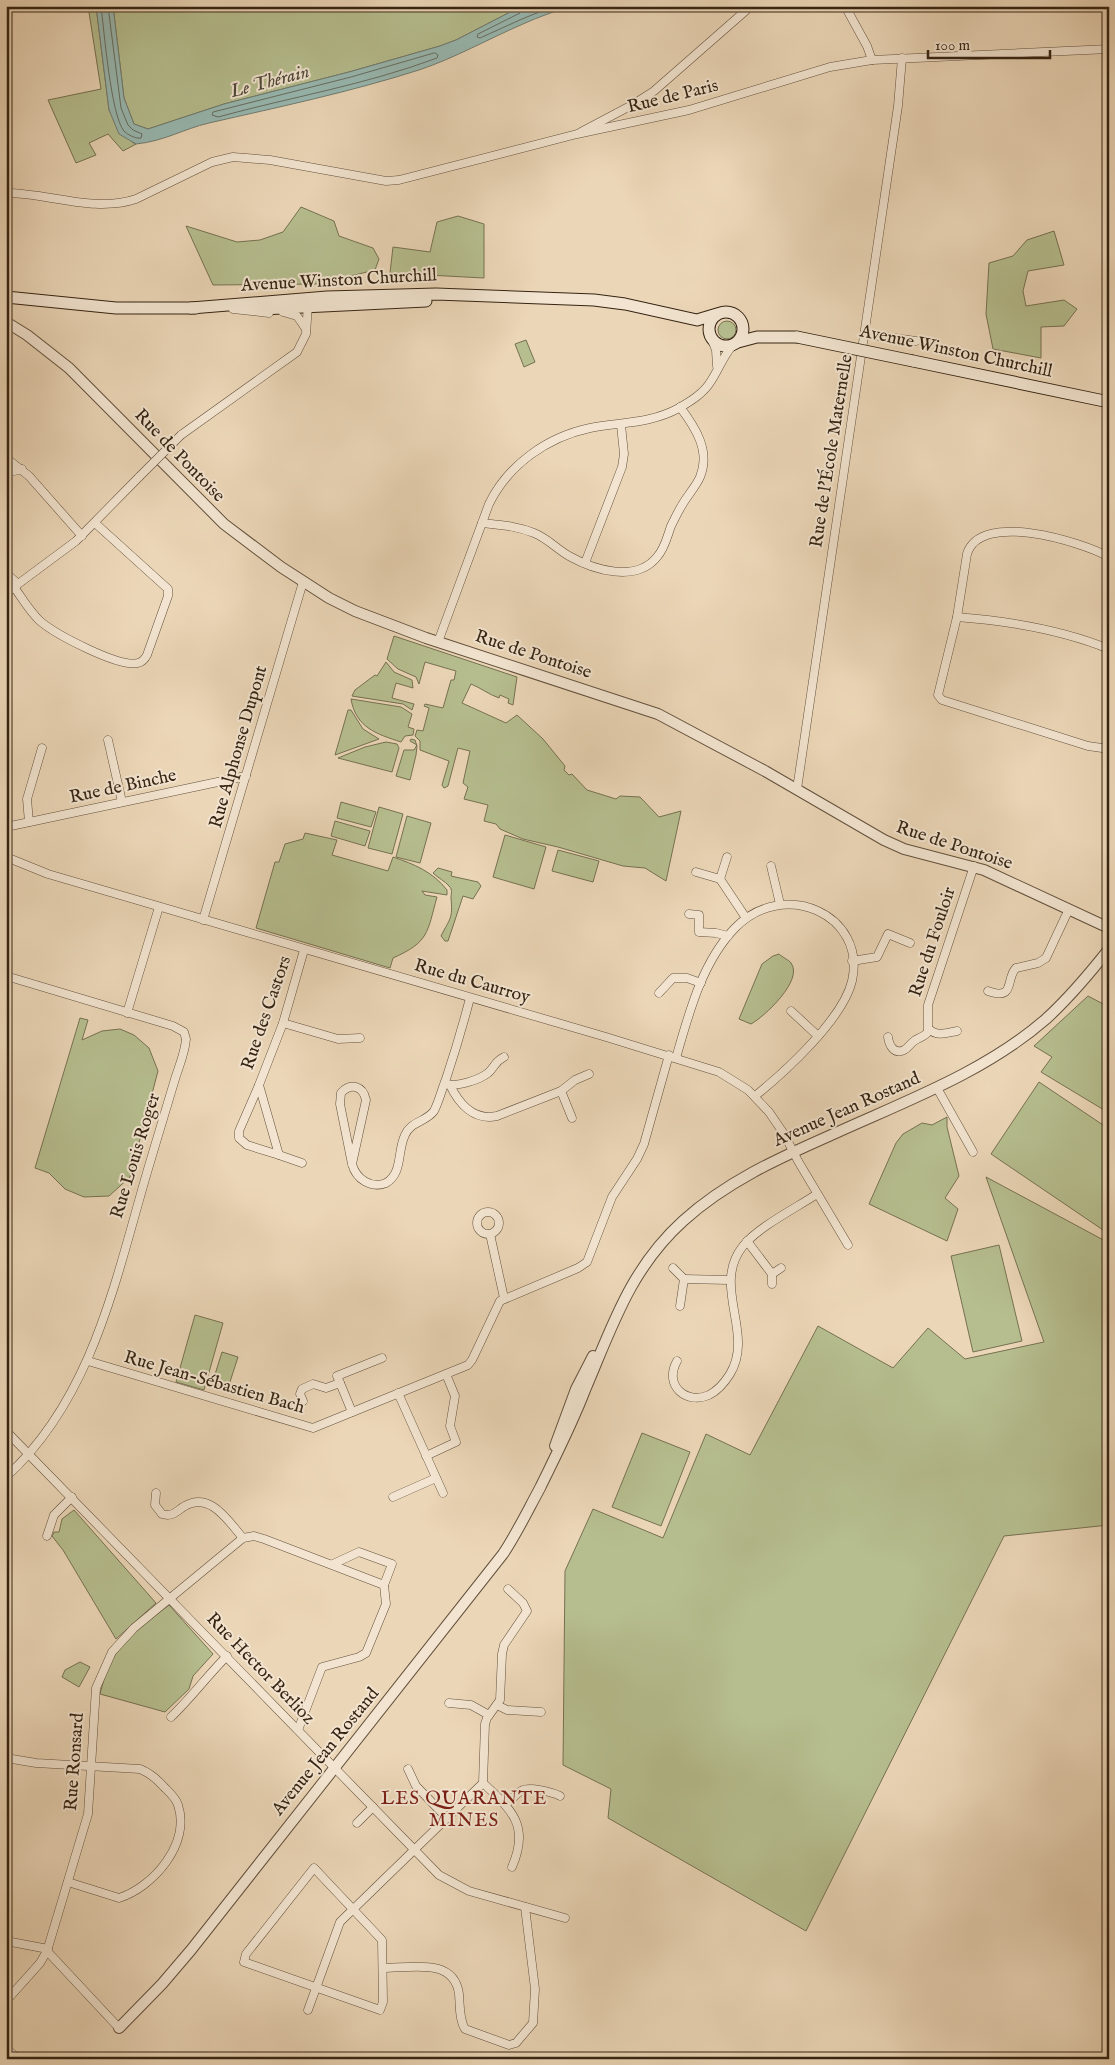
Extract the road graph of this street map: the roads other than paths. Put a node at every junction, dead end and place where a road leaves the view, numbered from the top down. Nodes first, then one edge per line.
1 (751, 6) edge
2 (845, 6) edge
3 (1109, 49) edge
4 (902, 58) junction
5 (872, 60) junction
6 (577, 134) junction
7 (6, 193) edge
8 (6, 297) edge
9 (308, 303) junction
10 (190, 308) junction
11 (233, 310) junction
12 (661, 313) junction
13 (717, 314) junction
14 (6, 322) edge
15 (742, 324) junction
16 (306, 330) junction
17 (865, 334) junction
18 (711, 337) junction
19 (797, 337) junction
20 (916, 341) dead end
21 (735, 344) junction
22 (716, 371) junction
23 (1109, 402) edge
24 (680, 408) junction
25 (621, 424) junction
26 (6, 458) edge
27 (22, 469) junction
28 (6, 473) edge
29 (95, 523) junction
30 (482, 523) junction
31 (82, 536) junction
32 (1109, 556) edge
33 (585, 563) junction
34 (6, 573) edge
35 (303, 582) junction
36 (16, 585) junction
37 (6, 593) edge
38 (958, 617) junction
39 (438, 642) junction
40 (1109, 649) edge
41 (108, 740) dead end
42 (42, 748) dead end
43 (1109, 749) edge
44 (246, 776) junction
45 (797, 789) junction
46 (122, 802) junction
47 (28, 822) junction
48 (6, 827) edge
49 (6, 857) edge
50 (727, 857) dead end
51 (771, 866) dead end
52 (974, 866) junction
53 (696, 872) dead end
54 (720, 879) junction
55 (780, 904) junction
56 (159, 907) junction
57 (1069, 909) junction
58 (689, 914) dead end
59 (746, 918) junction
60 (203, 920) junction
61 (1109, 928) edge
62 (728, 936) junction
63 (910, 943) dead end
64 (1109, 949) edge
65 (304, 950) junction
66 (852, 961) junction
67 (6, 976) edge
68 (701, 983) junction
69 (988, 991) dead end
70 (659, 992) dead end
71 (470, 998) junction
72 (791, 1011) dead end
73 (127, 1013) junction
74 (283, 1023) junction
75 (929, 1029) junction
76 (957, 1031) dead end
77 (818, 1036) junction
78 (888, 1037) dead end
79 (360, 1038) dead end
80 (504, 1056) dead end
81 (673, 1057) junction
82 (588, 1074) dead end
83 (447, 1084) junction
84 (259, 1085) junction
85 (937, 1088) junction
86 (561, 1091) junction
87 (755, 1096) junction
88 (572, 1118) dead end
89 (793, 1152) junction
90 (973, 1152) dead end
91 (279, 1155) junction
92 (302, 1163) dead end
93 (352, 1164) junction
94 (817, 1194) junction
95 (490, 1234) dead end
96 (747, 1241) junction
97 (848, 1245) dead end
98 (673, 1268) dead end
99 (781, 1268) dead end
100 (772, 1274) junction
101 (684, 1279) junction
102 (729, 1280) junction
103 (772, 1284) dead end
104 (504, 1298) junction
105 (680, 1306) dead end
106 (382, 1358) dead end
107 (88, 1361) junction
108 (677, 1361) dead end
109 (446, 1374) junction
110 (340, 1382) junction
111 (398, 1393) junction
112 (303, 1401) dead end
113 (352, 1412) junction
114 (6, 1431) edge
115 (29, 1453) junction
116 (426, 1456) junction
117 (6, 1477) edge
118 (436, 1478) junction
119 (156, 1493) dead end
120 (443, 1493) dead end
121 (72, 1497) junction
122 (393, 1497) dead end
123 (47, 1536) dead end
124 (243, 1538) junction
125 (333, 1564) junction
126 (384, 1585) junction
127 (508, 1589) dead end
128 (170, 1598) junction
129 (227, 1656) junction
130 (449, 1703) dead end
131 (498, 1705) junction
132 (541, 1712) dead end
133 (489, 1715) junction
134 (171, 1717) dead end
135 (298, 1730) junction
136 (6, 1758) edge
137 (90, 1766) junction
138 (334, 1768) junction
139 (408, 1769) dead end
140 (483, 1783) junction
141 (560, 1796) dead end
142 (506, 1804) junction
143 (373, 1807) junction
144 (447, 1818) junction
145 (357, 1823) dead end
146 (415, 1850) junction
147 (512, 1867) dead end
148 (68, 1882) junction
149 (524, 1907) junction
150 (353, 1910) junction
151 (565, 1918) dead end
152 (6, 1941) edge
153 (47, 1950) junction
154 (384, 1968) junction
155 (316, 1988) junction
156 (6, 2001) edge
157 (308, 2010) dead end
158 (119, 2028) joint
159 (6, 2048) edge
160 (18, 2059) edge

1 - 6 street
2 - 5 street
3 - 4 street, Rue de Paris
4 - 5 street, Rue de Paris
4 - 17 street, Rue de l'École Maternelle
5 - 6 street, Rue de Paris
6 - 7 street, Rue de Paris
8 - 10 main road, Avenue Winston Churchill
9 - 10 main road, Avenue Winston Churchill
9 - 11 main road, Avenue Winston Churchill
9 - 12 main road, Avenue Winston Churchill
9 - 16 street
10 - 11 main road, Avenue Winston Churchill
11 - 16 street
12 - 13 main road, Avenue Winston Churchill
12 - 18 main road, Avenue Winston Churchill
13 - 15 main road
13 - 18 main road
14 - 35 street, Rue de Pontoise
15 - 19 main road, Avenue Winston Churchill
15 - 21 main road
16 - 29 street, bridge
17 - 20 street
17 - 45 street, Rue de l'École Maternelle
18 - 21 main road
18 - 22 street
19 - 21 main road, Avenue Winston Churchill
19 - 23 main road, Avenue Winston Churchill, bridge
21 - 22 street
22 - 24 street
24 - 25 street
24 - 33 street
25 - 30 street
25 - 33 street
26 - 27 street
27 - 28 street
27 - 31 street
29 - 31 street
29 - 36 street
30 - 33 street
30 - 39 street
31 - 36 street
32 - 38 street
34 - 36 street
35 - 39 street, Rue de Pontoise
35 - 44 street, Rue Alphonse Dupont
36 - 37 street
38 - 40 street
38 - 43 street
39 - 45 street, Rue de Pontoise
41 - 46 street
42 - 47 street
44 - 46 street, Rue de Binche
44 - 60 street, Rue Alphonse Dupont
45 - 52 street, Rue de Pontoise
46 - 47 street, Rue de Binche
47 - 48 street, Rue de Binche
49 - 56 street, Rue du Caurroy
50 - 54 street
51 - 55 street
52 - 57 street, Rue de Pontoise
52 - 75 street, Rue du Fouloir
53 - 54 street
54 - 59 street
55 - 59 street
55 - 66 street
56 - 60 street, Rue du Caurroy
56 - 73 street
57 - 61 street, Rue de Pontoise
57 - 69 street
58 - 62 street
59 - 62 street
60 - 65 street, Rue du Caurroy
62 - 68 street
63 - 66 street
64 - 85 street, Avenue Jean Rostand
65 - 71 street, Rue du Caurroy
65 - 74 street, Rue des Castors
66 - 77 street
67 - 73 street, Rue Louis Roger
68 - 70 street
68 - 81 street
71 - 81 street, Rue du Caurroy
71 - 83 street
72 - 77 street
73 - 107 street, Rue Louis Roger
74 - 79 street
74 - 84 street, Rue des Castors
75 - 76 street
75 - 78 street
77 - 87 street
80 - 83 street
81 - 87 street, Rue du Caurroy
81 - 104 street
82 - 86 street
83 - 86 street
83 - 93 street
84 - 91 street, Rue des Castors
84 - 91 street, Rue des Castors
85 - 89 street, Avenue Jean Rostand
85 - 90 street
86 - 88 street
87 - 89 street, Rue du Caurroy
89 - 94 street, Rue du Caurroy
89 - 138 street, Avenue Jean Rostand
91 - 92 street, Rue des Castors
93 - 93 street
94 - 96 street
94 - 97 street, Rue du Caurroy
95 - 104 street
96 - 100 street
96 - 102 street
98 - 101 street
99 - 100 street
100 - 103 street
101 - 102 street
101 - 105 street
102 - 108 street
104 - 109 street, Rue Jean-Sébastien Bach
106 - 110 street
107 - 113 street, Rue Jean-Sébastien Bach
107 - 115 street, Rue Louis Roger
109 - 111 street, Rue Jean-Sébastien Bach
109 - 116 street
110 - 112 street
110 - 113 street
111 - 113 street, Rue Jean-Sébastien Bach
111 - 116 street
114 - 115 street, Rue Hector Berlioz
115 - 117 street, Rue Louis Roger
115 - 121 street, Rue Hector Berlioz
116 - 118 street
118 - 120 street
118 - 122 street
119 - 124 street
121 - 123 street
121 - 128 street, Rue Hector Berlioz
124 - 125 street
124 - 128 street, Rue Ronsard
125 - 126 street
125 - 126 street
126 - 135 street
127 - 131 street
128 - 129 street, Rue Hector Berlioz
128 - 137 street, Rue Ronsard
129 - 134 street
129 - 135 street, Rue Hector Berlioz
130 - 133 street
131 - 132 street
131 - 133 street
133 - 140 street
135 - 138 street, Rue Hector Berlioz
136 - 137 street
137 - 148 street, Rue Ronsard
137 - 148 street
138 - 143 street, Rue Hector Berlioz
138 - 158 street, Avenue Jean Rostand
139 - 144 street
140 - 142 street
140 - 144 street
141 - 142 street
142 - 147 street
143 - 145 street
143 - 146 street, Rue Hector Berlioz
144 - 146 street
146 - 149 street, Rue Hector Berlioz
146 - 150 street
148 - 153 street, Rue Ronsard
149 - 151 street, Rue Hector Berlioz
149 - 154 street
150 - 154 street
150 - 155 street
150 - 155 street
152 - 153 street
153 - 156 street, Rue Ronsard
153 - 158 street
154 - 155 street
155 - 157 street
159 - 160 street

